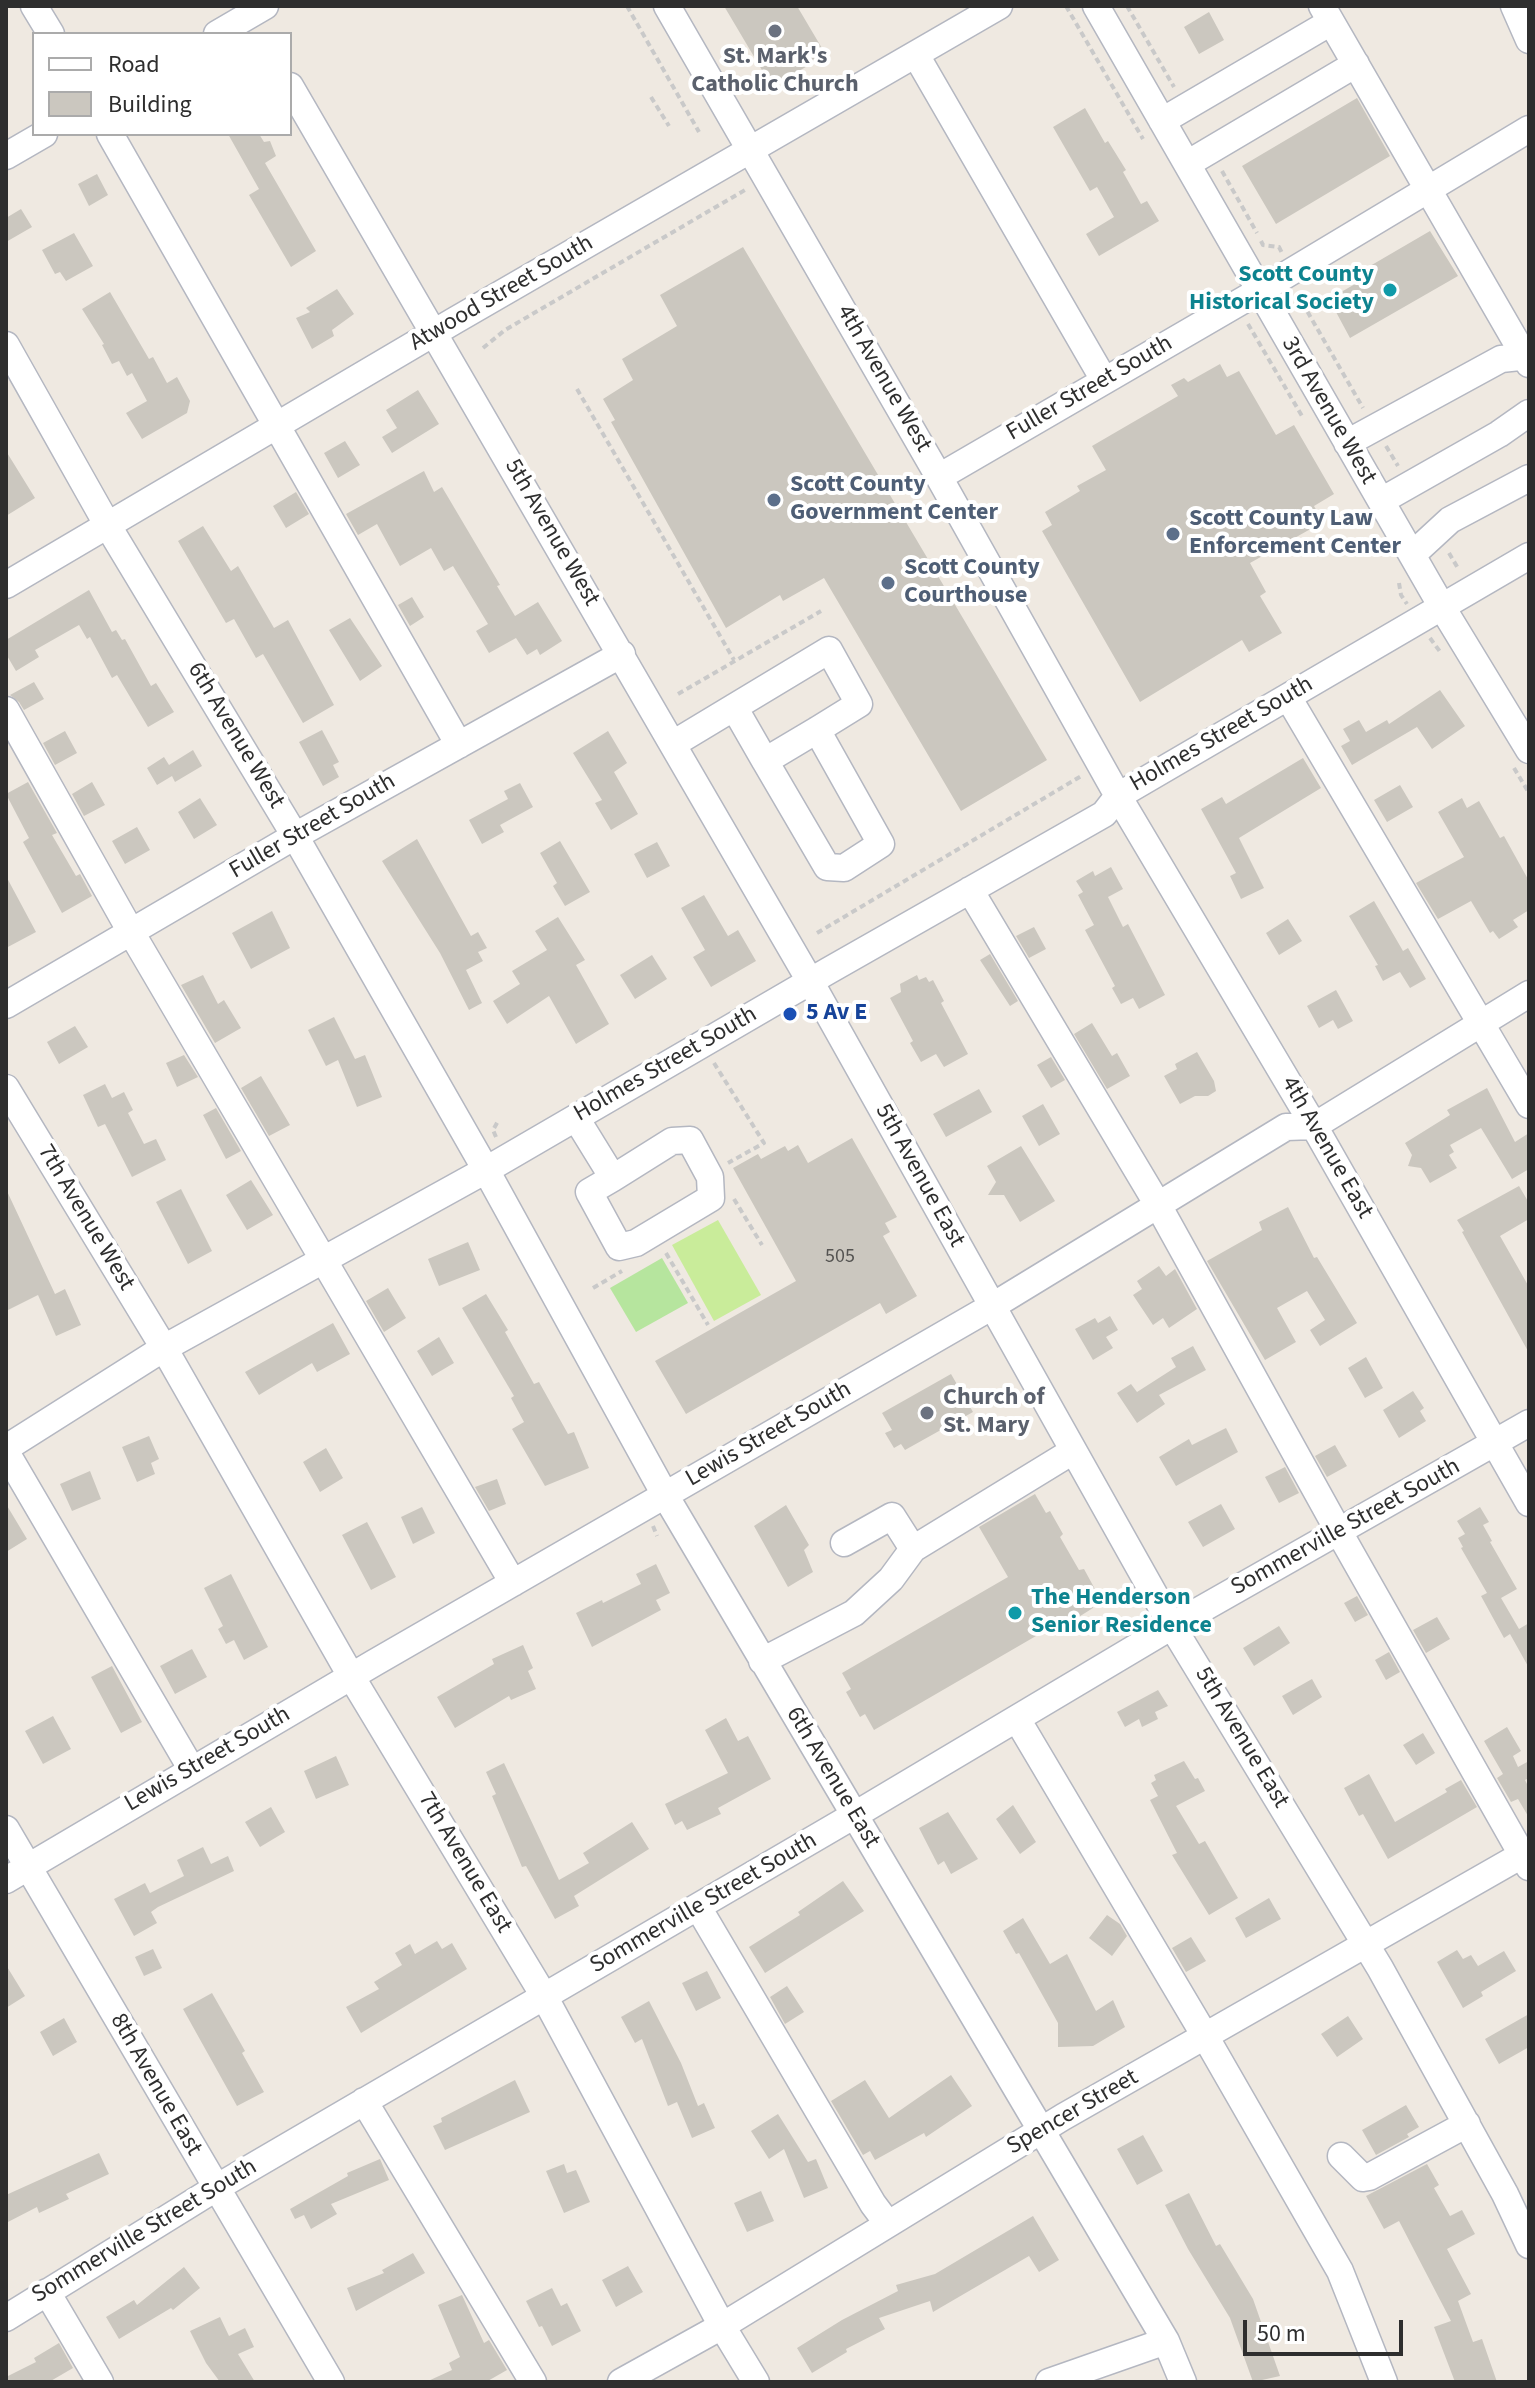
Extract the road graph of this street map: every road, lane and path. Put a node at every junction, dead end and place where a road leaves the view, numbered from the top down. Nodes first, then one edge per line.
1 (34, 6) edge
2 (627, 6) edge
3 (667, 6) edge
4 (999, 6) edge
5 (1096, 6) edge
6 (1127, 6) edge
7 (1514, 6) edge
8 (1326, 14) edge
9 (254, 15) edge
10 (50, 32) edge
11 (221, 32) edge
12 (1529, 40) edge
13 (916, 55) junction
14 (1356, 64) junction
15 (292, 89) edge
16 (651, 97) dead end
17 (1185, 107) junction
18 (1162, 121) junction
19 (669, 126) dead end
20 (1529, 129) edge
21 (699, 132) dead end
22 (41, 136) edge
23 (111, 136) edge
24 (751, 150) junction
25 (1210, 150) junction
26 (6, 156) edge
27 (1187, 164) junction
28 (1428, 189) junction
29 (745, 190) dead end
30 (1291, 270) junction
31 (1259, 291) junction
32 (435, 333) junction
33 (6, 345) edge
34 (483, 348) dead end
35 (1528, 359) edge
36 (1104, 380) junction
37 (577, 389) dead end
38 (1529, 413) edge
39 (275, 427) junction
40 (1375, 428) junction
41 (1347, 443) junction
42 (939, 477) junction
43 (1529, 478) edge
44 (1409, 485) junction
45 (1381, 501) junction
46 (108, 526) junction
47 (1437, 532) junction
48 (1412, 555) junction
49 (1529, 556) edge
50 (6, 585) edge
51 (1471, 590) junction
52 (1442, 607) junction
53 (821, 611) dead end
54 (1433, 643) dead end
55 (1437, 648) dead end
56 (622, 654) junction
57 (734, 660) junction
58 (678, 694) dead end
59 (1288, 697) junction
60 (734, 707) junction
61 (6, 710) edge
62 (817, 730) junction
63 (673, 744) junction
64 (459, 745) junction
65 (1529, 750) edge
66 (765, 761) junction
67 (1085, 774) dead end
68 (1118, 796) junction
69 (295, 836) junction
70 (970, 890) junction
71 (131, 932) junction
72 (817, 933) dead end
73 (810, 981) junction
74 (1529, 994) edge
75 (6, 1005) edge
76 (1482, 1023) junction
77 (704, 1043) junction
78 (6, 1088) edge
79 (1529, 1105) edge
80 (576, 1118) junction
81 (1314, 1126) junction
82 (764, 1143) dead end
83 (486, 1170) junction
84 (613, 1178) junction
85 (728, 1189) dead end
86 (1158, 1205) junction
87 (762, 1245) dead end
88 (663, 1247) dead end
89 (323, 1260) junction
90 (991, 1307) junction
91 (708, 1325) dead end
92 (164, 1348) junction
93 (1529, 1423) edge
94 (1495, 1444) junction
95 (6, 1450) edge
96 (1073, 1451) junction
97 (665, 1495) junction
98 (1529, 1503) edge
99 (1339, 1532) junction
100 (844, 1543) dead end
101 (913, 1549) junction
102 (513, 1583) junction
103 (1172, 1626) junction
104 (762, 1661) junction
105 (351, 1676) junction
106 (1017, 1719) junction
107 (192, 1770) junction
108 (853, 1816) junction
109 (6, 1829) edge
110 (1527, 1858) edge
111 (17, 1873) edge
112 (698, 1907) junction
113 (1366, 1943) junction
114 (544, 1996) junction
115 (1205, 2036) junction
116 (364, 2101) junction
117 (1467, 2124) junction
118 (1040, 2131) junction
119 (1341, 2156) dead end
120 (216, 2188) junction
121 (888, 2224) junction
122 (1529, 2245) edge
123 (47, 2292) junction
124 (6, 2318) edge
125 (722, 2326) junction
126 (1166, 2341) junction
127 (100, 2382) edge
128 (331, 2382) edge
129 (533, 2382) edge
130 (621, 2382) edge
131 (756, 2382) edge
132 (1049, 2382) edge
133 (1183, 2382) edge
134 (1384, 2382) edge

1 - 10 street
2 - 21 path
3 - 24 street, 4th Avenue West
4 - 13 street, Atwood Street South
5 - 18 street, 3rd Avenue West
6 - 17 path
7 - 12 street
8 - 14 street
8 - 17 street
9 - 11 street
13 - 24 street, Atwood Street South
13 - 36 street
14 - 25 street
14 - 28 street
15 - 32 street, 5th Avenue West
16 - 19 path
17 - 18 street
18 - 27 street, 3rd Avenue West
20 - 28 street, Fuller Street South
22 - 26 street
23 - 39 street
24 - 32 street, Atwood Street South
24 - 42 street, 4th Avenue West
25 - 27 street
25 - 30 path
27 - 31 street, 3rd Avenue West
28 - 30 street, Fuller Street South
28 - 35 street
29 - 34 path
30 - 31 street, Fuller Street South
30 - 40 path
31 - 36 street, Fuller Street South
31 - 41 street, 3rd Avenue West
32 - 39 street, Atwood Street South
32 - 56 street, 5th Avenue West
33 - 46 street, 6th Avenue West
35 - 40 street
36 - 42 street, Fuller Street South
37 - 57 path
38 - 44 street
39 - 46 street, Atwood Street South
39 - 64 street
40 - 41 street
40 - 44 path
41 - 45 street, 3rd Avenue West
42 - 68 street, 4th Avenue West
43 - 47 street
44 - 45 street
45 - 48 street, 3rd Avenue West
46 - 50 street, Atwood Street South
46 - 69 street, 6th Avenue West
47 - 48 street
47 - 51 path
48 - 52 street, 3rd Avenue West
49 - 51 street, Holmes Street South
51 - 52 street, Holmes Street South
52 - 59 street, Holmes Street South
52 - 65 street, 3rd Avenue West
53 - 57 path
54 - 55 path
56 - 63 street, 5th Avenue West
56 - 64 street, Fuller Street South
57 - 58 path
59 - 68 street, Holmes Street South
59 - 76 street
60 - 62 street
60 - 63 street
60 - 66 street
61 - 71 street
62 - 66 street
62 - 66 street
63 - 73 street, 5th Avenue West
64 - 69 street, Fuller Street South
67 - 72 path
68 - 70 street, Holmes Street South
68 - 81 street, 4th Avenue East
69 - 71 street, Fuller Street South
69 - 83 street, 6th Avenue West
70 - 73 street, Holmes Street South
70 - 86 street
71 - 75 street, Fuller Street South
71 - 89 street
73 - 77 street, Holmes Street South
73 - 90 street, 5th Avenue East
74 - 76 street, Lewis Street South
76 - 79 street
76 - 81 street, Lewis Street South
77 - 80 street, Holmes Street South
77 - 82 path
78 - 92 street, 7th Avenue West
80 - 83 street, Holmes Street South
80 - 84 street
81 - 86 street, Lewis Street South
81 - 94 street, 4th Avenue East
83 - 89 street, Holmes Street South
83 - 97 street, 6th Avenue East
84 - 84 street
85 - 87 path
86 - 90 street, Lewis Street South
86 - 99 street
88 - 91 path
89 - 92 street, Holmes Street South
89 - 102 street
90 - 96 street, 5th Avenue East
90 - 97 street, Lewis Street South
92 - 95 street, Holmes Street South
92 - 105 street, 7th Avenue East
93 - 94 street, Sommerville Street South
94 - 98 street, 4th Avenue East
94 - 99 street, Sommerville Street South
95 - 107 street
96 - 101 street
96 - 103 street, 5th Avenue East
97 - 102 street, Lewis Street South
97 - 104 street, 6th Avenue East
99 - 103 street, Sommerville Street South
99 - 110 street
100 - 101 street
101 - 104 street
102 - 105 street, Lewis Street South
103 - 106 street, Sommerville Street South
103 - 113 street, 5th Avenue East
104 - 108 street, 6th Avenue East
105 - 107 street, Lewis Street South
105 - 114 street, 7th Avenue East
106 - 108 street, Sommerville Street South
106 - 115 street
107 - 111 street, Lewis Street South
108 - 112 street, Sommerville Street South
108 - 118 street, 6th Avenue East
109 - 111 street, 8th Avenue East
110 - 113 street, Spencer Street
111 - 120 street, 8th Avenue East
112 - 114 street, Sommerville Street South
112 - 121 street
113 - 115 street, Spencer Street
113 - 117 street, 5th Avenue East
114 - 116 street, Sommerville Street South
114 - 125 street, 7th Avenue East
115 - 118 street, Spencer Street
115 - 134 street
116 - 120 street, Sommerville Street South
116 - 129 street
117 - 119 street
117 - 122 street, 5th Avenue East
118 - 121 street, Spencer Street
118 - 126 street, 6th Avenue East
120 - 123 street, Sommerville Street South
120 - 128 street, 8th Avenue East
121 - 125 street, Spencer Street
123 - 124 street, Sommerville Street South
123 - 127 street
125 - 130 street, Spencer Street
125 - 131 street, 7th Avenue East
126 - 132 street
126 - 133 street, 6th Avenue East

